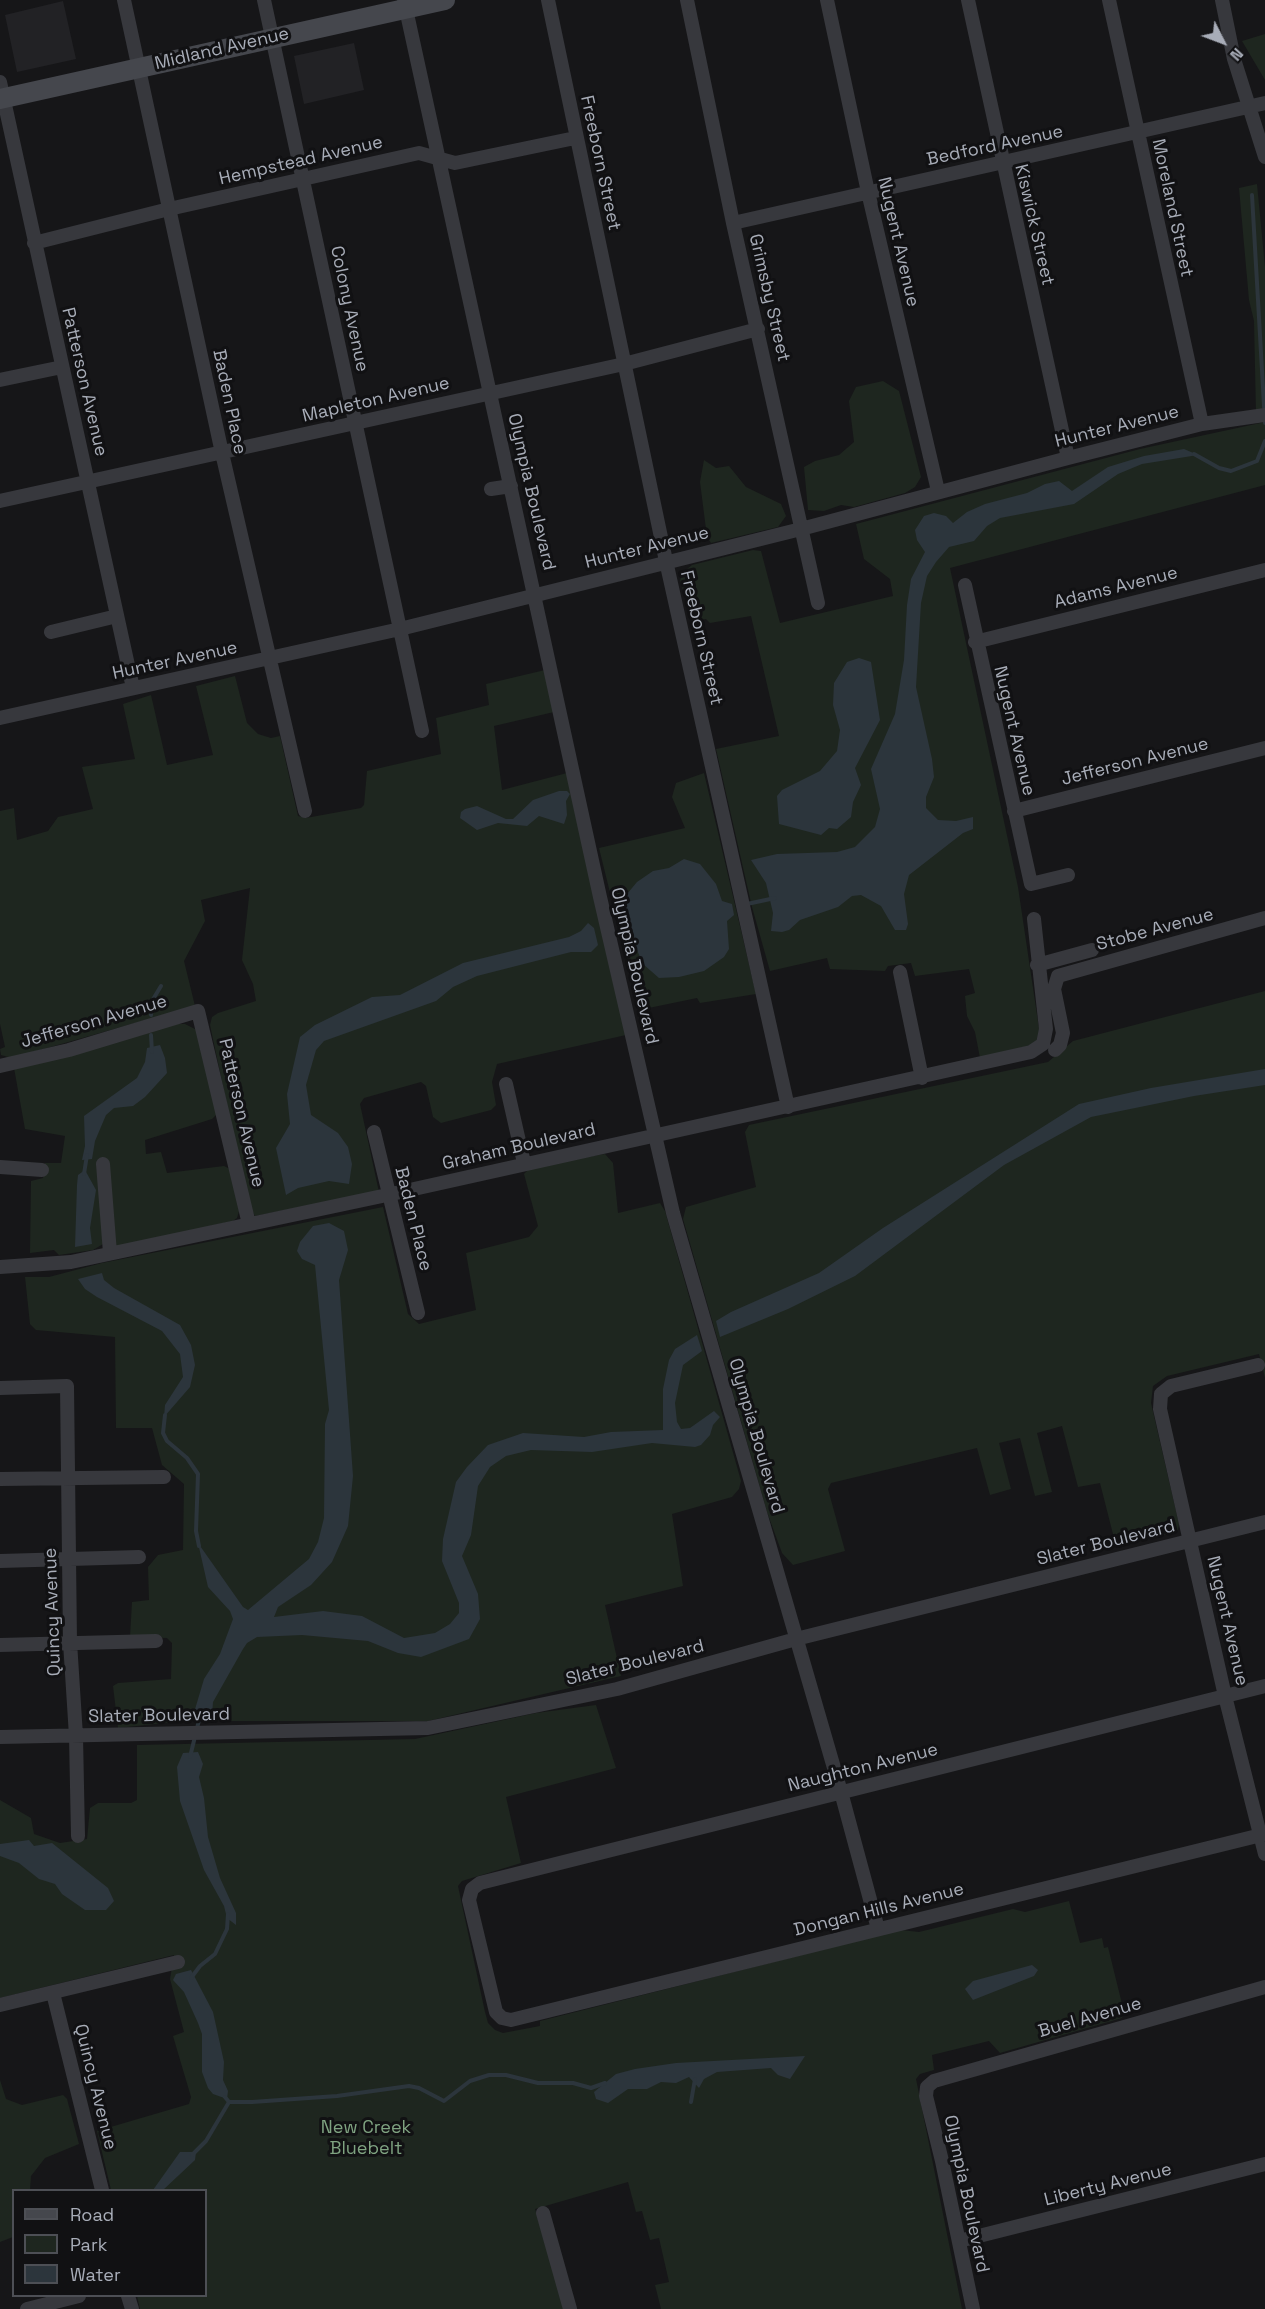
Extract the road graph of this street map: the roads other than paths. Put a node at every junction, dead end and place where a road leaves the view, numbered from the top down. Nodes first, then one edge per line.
1 (124, 0) edge
2 (264, 0) edge
3 (445, 0) edge
4 (548, 0) edge
5 (687, 0) edge
6 (827, 0) edge
7 (968, 0) edge
8 (1109, 0) edge
9 (1222, 0) edge
10 (405, 4) edge
11 (272, 38) junction
12 (139, 68) junction
13 (1, 94) edge
14 (1258, 105) edge
15 (1137, 134) junction
16 (575, 138) junction
17 (1265, 157) edge
18 (438, 158) junction
19 (1002, 163) junction
20 (303, 181) junction
21 (868, 192) junction
22 (169, 209) junction
23 (733, 223) junction
24 (34, 243) junction
25 (758, 329) junction
26 (624, 364) junction
27 (62, 368) junction
28 (0, 381) edge
29 (491, 393) junction
30 (1261, 416) edge
31 (354, 422) junction
32 (1202, 424) junction
33 (222, 453) junction
34 (1068, 458) junction
35 (88, 481) junction
36 (511, 486) junction
37 (491, 489) dead end
38 (938, 491) junction
39 (0, 501) edge
40 (801, 530) junction
41 (666, 561) junction
42 (1265, 570) edge
43 (965, 585) dead end
44 (535, 594) junction
45 (818, 603) dead end
46 (117, 616) junction
47 (400, 629) junction
48 (51, 632) dead end
49 (975, 642) junction
50 (268, 660) junction
51 (133, 688) junction
52 (0, 718) edge
53 (422, 731) dead end
54 (1265, 748) edge
55 (304, 811) dead end
56 (1014, 811) junction
57 (1068, 874) dead end
58 (1265, 918) edge
59 (1034, 919) dead end
60 (1092, 950) dead end
61 (1037, 965) junction
62 (900, 972) dead end
63 (198, 1011) joint
64 (1049, 1047) junction
65 (0, 1066) edge
66 (922, 1078) junction
67 (506, 1084) dead end
68 (788, 1107) junction
69 (374, 1132) dead end
70 (654, 1135) junction
71 (524, 1163) junction
72 (103, 1164) dead end
73 (0, 1167) edge
74 (42, 1170) dead end
75 (387, 1195) junction
76 (249, 1224) junction
77 (110, 1253) junction
78 (0, 1267) edge
79 (418, 1313) dead end
80 (1258, 1365) dead end
81 (0, 1388) edge
82 (67, 1477) junction
83 (164, 1477) dead end
84 (0, 1479) edge
85 (1265, 1522) edge
86 (1190, 1541) junction
87 (139, 1557) dead end
88 (69, 1559) junction
89 (0, 1561) edge
90 (796, 1639) junction
91 (156, 1641) dead end
92 (70, 1642) junction
93 (0, 1645) edge
94 (1265, 1686) edge
95 (1225, 1696) junction
96 (76, 1736) junction
97 (0, 1737) edge
98 (841, 1792) junction
99 (1263, 1834) edge
100 (78, 1836) dead end
101 (1265, 1854) edge
102 (878, 1929) junction
103 (178, 1962) dead end
104 (1265, 1987) edge
105 (53, 1993) junction
106 (0, 2006) edge
107 (502, 2018) joint
108 (927, 2087) joint
109 (1265, 2164) edge
110 (102, 2189) edge
111 (543, 2213) dead end
112 (959, 2241) junction
113 (72, 2297) edge
114 (27, 2309) edge
115 (570, 2309) edge
116 (973, 2309) edge

1 - 12 street, Baden Place
2 - 11 street, Colony Avenue
3 - 10 main road, Midland Avenue
4 - 16 street, Freeborn Street
5 - 23 street, Grimsby Street
6 - 21 street, Nugent Avenue
7 - 19 street, Kiswick Street
8 - 15 street, Moreland Street
9 - 14 street
10 - 11 main road, Midland Avenue
10 - 18 street, Olympia Boulevard
11 - 12 main road, Midland Avenue
11 - 20 street, Colony Avenue
12 - 13 main road, Midland Avenue
12 - 22 street, Baden Place
13 - 24 street, Patterson Avenue
14 - 15 street, Bedford Avenue
14 - 17 street
15 - 19 street, Bedford Avenue
15 - 32 street, Moreland Street
16 - 18 street, Hempstead Avenue
16 - 26 street, Freeborn Street
18 - 20 street, Hempstead Avenue
18 - 29 street, Olympia Boulevard
19 - 21 street, Bedford Avenue
19 - 34 street, Kiswick Street
20 - 22 street, Hempstead Avenue
20 - 31 street, Colony Avenue
21 - 23 street, Bedford Avenue
21 - 38 street, Nugent Avenue
22 - 24 street, Hempstead Avenue
22 - 33 street, Baden Place
23 - 25 street, Grimsby Street
24 - 27 street, Patterson Avenue
25 - 26 street, Mapleton Avenue
25 - 40 street, Grimsby Street
26 - 29 street, Mapleton Avenue
26 - 41 street, Freeborn Street
27 - 28 street
27 - 35 street, Patterson Avenue
29 - 31 street, Mapleton Avenue
29 - 36 street, Olympia Boulevard
30 - 32 street, Hunter Avenue
31 - 33 street, Mapleton Avenue
31 - 47 street, Colony Avenue
32 - 34 street, Hunter Avenue
33 - 35 street, Mapleton Avenue
33 - 50 street, Baden Place
34 - 38 street, Hunter Avenue
35 - 39 street, Mapleton Avenue
35 - 46 street, Patterson Avenue
36 - 37 street
36 - 44 street, Olympia Boulevard
38 - 40 street, Hunter Avenue
40 - 41 street, Hunter Avenue
40 - 45 street, Grimsby Street
41 - 44 street, Hunter Avenue
41 - 68 street, Freeborn Street
42 - 49 street, Adams Avenue
43 - 49 street, Nugent Avenue
44 - 47 street, Hunter Avenue
44 - 70 street, Olympia Boulevard
46 - 48 street
46 - 51 street, Patterson Avenue
47 - 50 street, Hunter Avenue
47 - 53 street, Colony Avenue
49 - 56 street, Nugent Avenue
50 - 51 street, Hunter Avenue
50 - 55 street, Baden Place
51 - 52 street, Hunter Avenue
54 - 56 street, Jefferson Avenue
56 - 57 street, Nugent Avenue
58 - 64 street, Stobe Avenue
59 - 61 street
60 - 61 street, Stobe Avenue
61 - 64 street
62 - 66 street
63 - 65 street, Jefferson Avenue
63 - 76 street, Patterson Avenue
64 - 66 street, Graham Boulevard
66 - 68 street, Graham Boulevard
67 - 71 street
68 - 70 street, Graham Boulevard
69 - 75 street, Baden Place
70 - 71 street, Graham Boulevard
70 - 90 street, Olympia Boulevard
71 - 75 street, Graham Boulevard
72 - 77 street
73 - 74 street
75 - 76 street, Graham Boulevard
75 - 79 street, Baden Place
76 - 77 street, Graham Boulevard
77 - 78 street, Graham Boulevard
80 - 86 street, Nugent Avenue
81 - 82 street, Quincy Avenue
82 - 83 street
82 - 84 street
82 - 88 street, Quincy Avenue
85 - 86 street, Slater Boulevard
86 - 90 street, Slater Boulevard
86 - 95 street, Nugent Avenue
87 - 88 street
88 - 89 street
88 - 92 street, Quincy Avenue
90 - 96 street, Slater Boulevard
90 - 98 street, Olympia Boulevard
91 - 92 street
92 - 93 street
92 - 96 street, Quincy Avenue
94 - 95 street, Naughton Avenue
95 - 98 street, Naughton Avenue
95 - 99 street, Nugent Avenue
96 - 97 street, Slater Boulevard
96 - 100 street, Quincy Avenue
98 - 102 street, Olympia Boulevard
98 - 107 street, Naughton Avenue
99 - 101 street, Nugent Avenue
99 - 102 street, Dongan Hills Avenue
102 - 107 street, Dongan Hills Avenue
103 - 105 street
104 - 108 street, Buel Avenue
105 - 106 street
105 - 110 street, Quincy Avenue
108 - 112 street, Olympia Boulevard
109 - 112 street, Liberty Avenue
111 - 115 street
112 - 116 street, Olympia Boulevard
113 - 114 street

